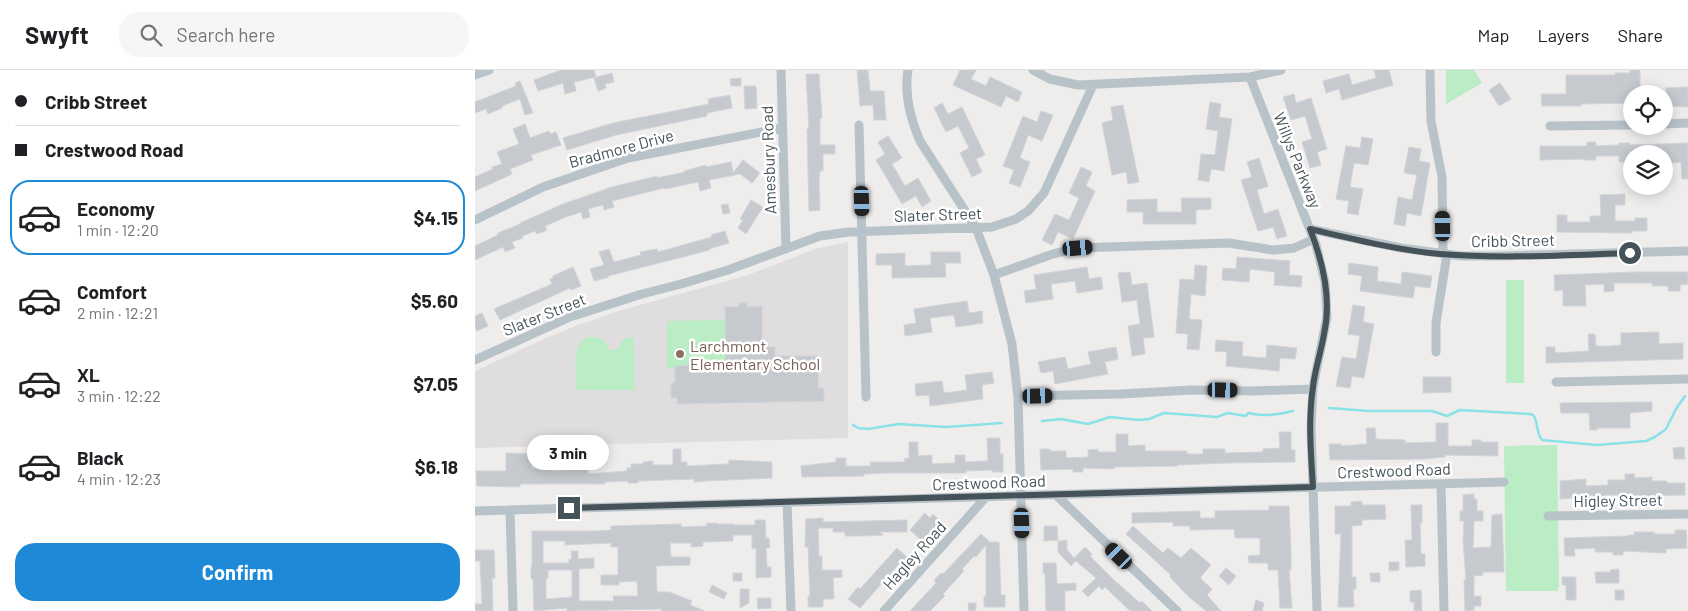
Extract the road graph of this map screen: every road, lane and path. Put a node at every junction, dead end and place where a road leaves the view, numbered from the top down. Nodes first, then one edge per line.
1 (489, 70) edge
2 (781, 70) edge
3 (908, 70) edge
4 (1033, 70) edge
5 (1281, 70) edge
6 (1430, 70) edge
7 (475, 75) edge
8 (1250, 77) junction
9 (1093, 84) junction
10 (1688, 123) edge
11 (1673, 124) edge
12 (859, 125) dead end
13 (1623, 125) edge
14 (1550, 126) dead end
15 (782, 128) junction
16 (475, 220) edge
17 (975, 228) junction
18 (1310, 229) junction
19 (863, 231) junction
20 (1314, 239) junction
21 (786, 248) junction
22 (1688, 252) edge
23 (1445, 254) junction
24 (994, 275) junction
25 (1436, 352) dead end
26 (475, 360) edge
27 (1688, 379) edge
28 (1556, 382) dead end
29 (1313, 389) junction
30 (1018, 396) junction
31 (866, 397) dead end
32 (1504, 482) dead end
33 (1441, 484) junction
34 (1313, 487) junction
35 (1056, 495) junction
36 (1021, 496) junction
37 (986, 497) junction
38 (787, 502) junction
39 (510, 510) junction
40 (475, 511) edge
41 (1688, 514) edge
42 (1548, 516) dead end
43 (513, 611) edge
44 (791, 611) edge
45 (883, 611) edge
46 (1024, 611) edge
47 (1177, 611) edge
48 (1317, 611) edge
49 (1444, 611) edge

1 - 7 street
2 - 15 street, Amesbury Road
3 - 17 street
4 - 9 street
5 - 8 street
6 - 23 street
8 - 9 street
8 - 18 street, Willys Parkway
9 - 17 street, Slater Street
10 - 11 street
12 - 19 street
13 - 14 street
15 - 16 street, Bradmore Drive
15 - 21 street, Amesbury Road
17 - 19 street, Slater Street
17 - 24 street
18 - 20 street, Willys Parkway
18 - 23 street, Cribb Street
19 - 21 street, Slater Street
19 - 31 street
20 - 24 street
20 - 29 street, Willys Parkway
21 - 26 street, Slater Street
22 - 23 street, Cribb Street
23 - 25 street
24 - 30 street
27 - 28 street
29 - 30 street
29 - 34 street, Willys Parkway
30 - 36 street
32 - 33 street, Crestwood Road
33 - 34 street, Crestwood Road
33 - 49 street
34 - 35 street, Crestwood Road
34 - 48 street, Willys Parkway
35 - 36 street, Crestwood Road
35 - 47 street
36 - 37 street, Crestwood Road
36 - 46 street
37 - 38 street, Crestwood Road
37 - 45 street, Hagley Road
38 - 39 street, Crestwood Road
38 - 44 street
39 - 40 street, Crestwood Road
39 - 43 street
41 - 42 street, Higley Street

